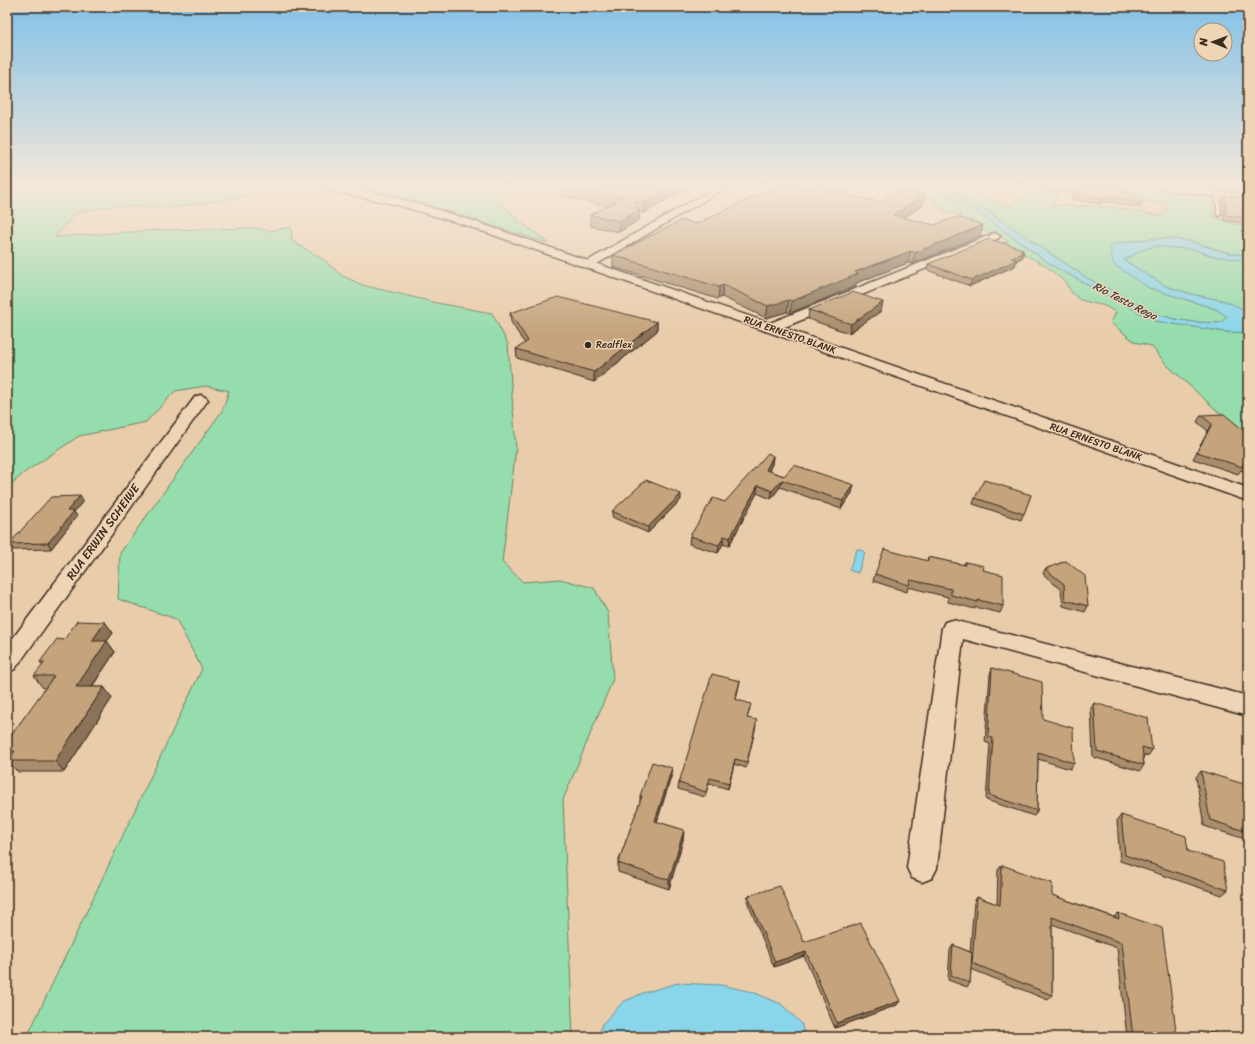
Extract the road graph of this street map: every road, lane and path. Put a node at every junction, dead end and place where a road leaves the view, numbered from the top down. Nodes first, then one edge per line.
1 (502, 236) edge
2 (638, 236) edge
3 (995, 236) dead end
4 (588, 265) junction
5 (770, 328) junction
6 (200, 400) dead end
7 (1248, 495) edge
8 (7, 663) edge
9 (1248, 706) edge
10 (922, 868) dead end

1 - 4 street, RUA ERNESTO BLANK
2 - 4 street
3 - 5 street
4 - 5 street, RUA ERNESTO BLANK
5 - 7 street, RUA ERNESTO BLANK
6 - 8 street, RUA ERWIN SCHEIWE
9 - 10 street

